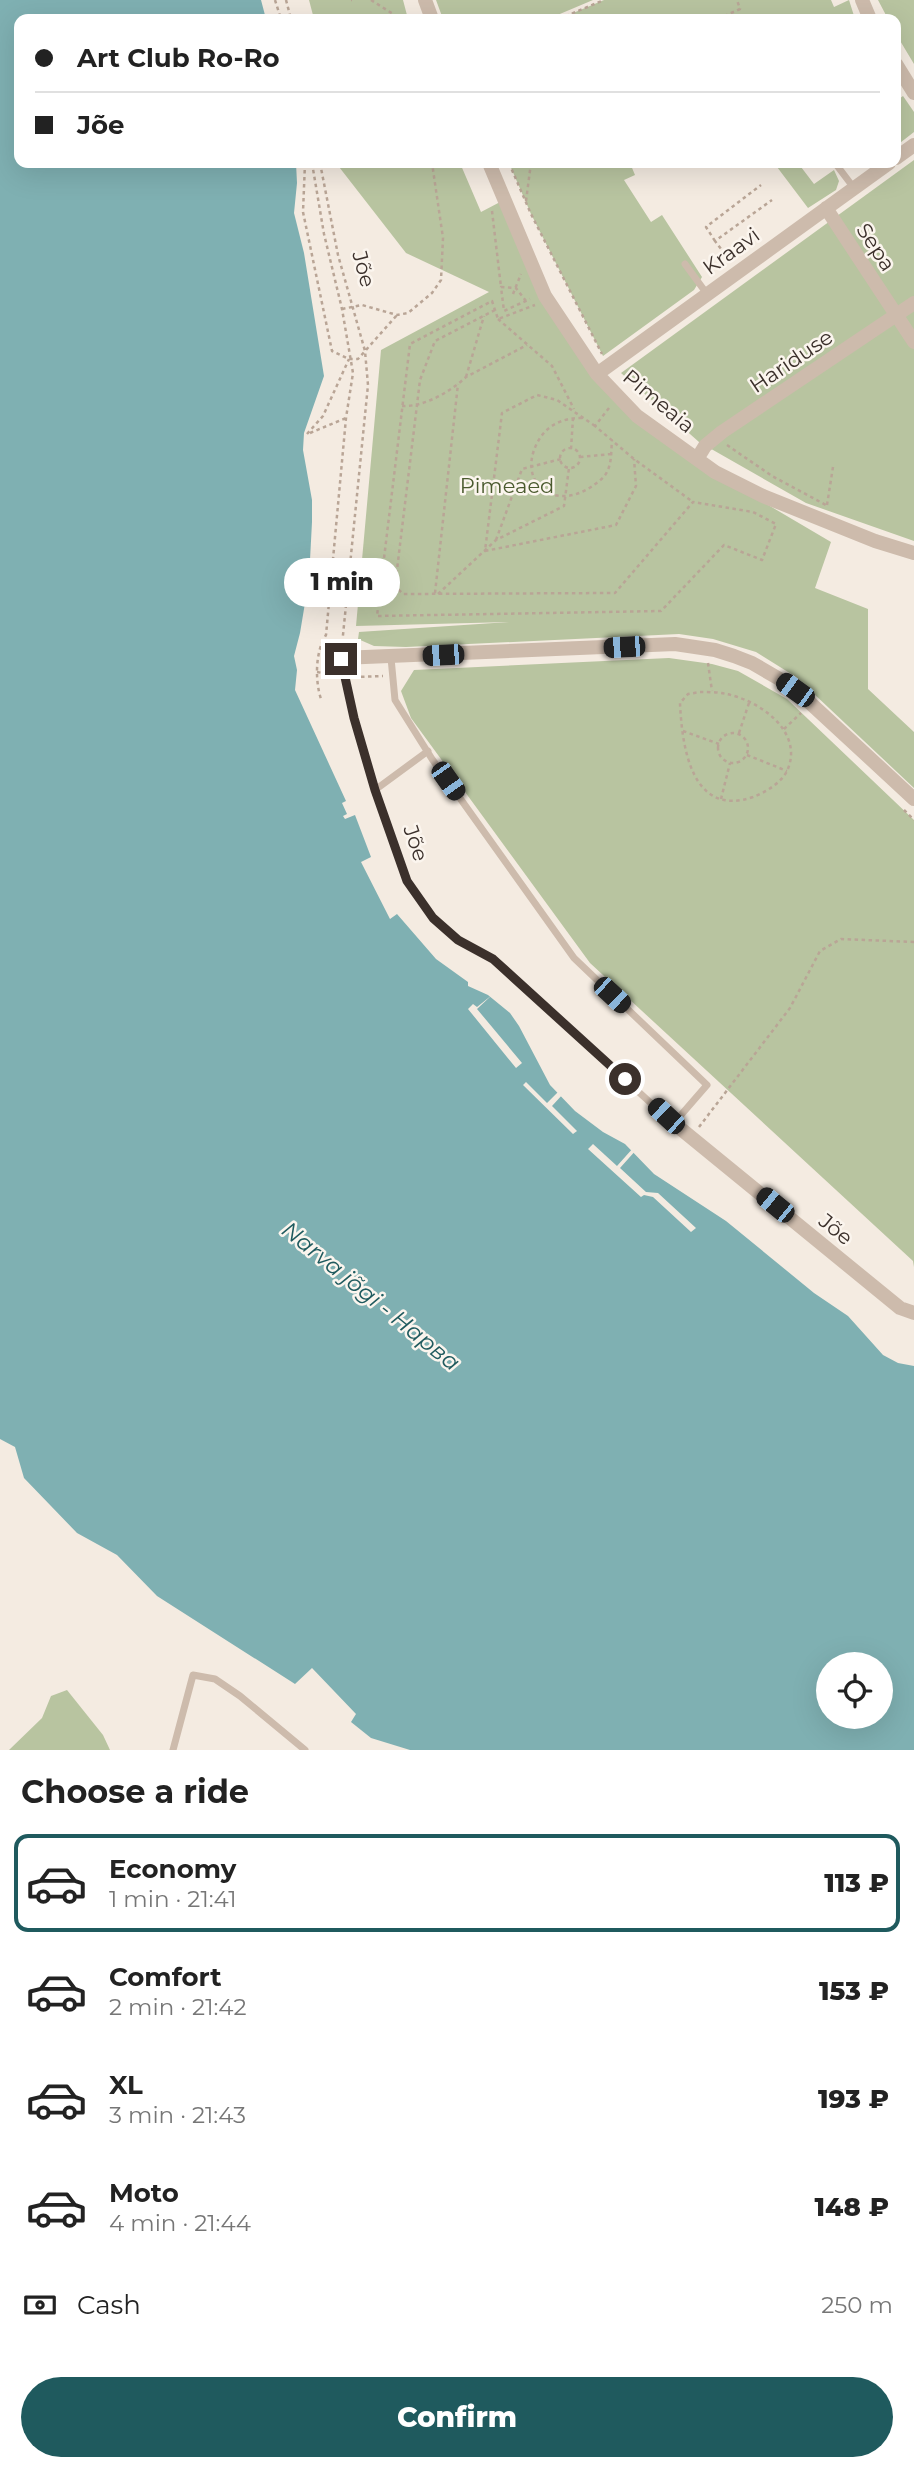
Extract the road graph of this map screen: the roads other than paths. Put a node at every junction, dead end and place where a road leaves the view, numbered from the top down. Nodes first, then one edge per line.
1 (901, 72) edge
2 (914, 93) edge
3 (491, 168) edge
4 (839, 168) edge
5 (882, 168) edge
6 (854, 188) junction
7 (826, 208) junction
8 (685, 264) dead end
9 (707, 295) junction
10 (914, 303) edge
11 (896, 316) junction
12 (914, 342) edge
13 (603, 370) junction
14 (696, 459) junction
15 (914, 553) edge
16 (391, 657) junction
17 (341, 659) joint
18 (428, 751) junction
19 (375, 790) junction
20 (914, 799) edge
21 (670, 1120) junction
22 (914, 1313) edge
23 (173, 1750) edge
24 (305, 1750) edge

1 - 2 street
3 - 13 street, Pimeaia
4 - 6 lane
5 - 6 street, Kraavi
6 - 7 street, Kraavi
7 - 9 street, Kraavi
7 - 11 street, Sepa
8 - 9 lane
9 - 13 street, Kraavi
10 - 11 street, Hariduse
11 - 12 street, Sepa
11 - 14 street, Hariduse
13 - 14 street, Pimeaia
14 - 15 street, Pimeaia
16 - 17 street
16 - 18 lane
16 - 20 street
17 - 19 lane, Jõe
18 - 19 lane
18 - 21 lane
19 - 21 lane, Jõe
21 - 22 street, Jõe
23 - 24 lane

